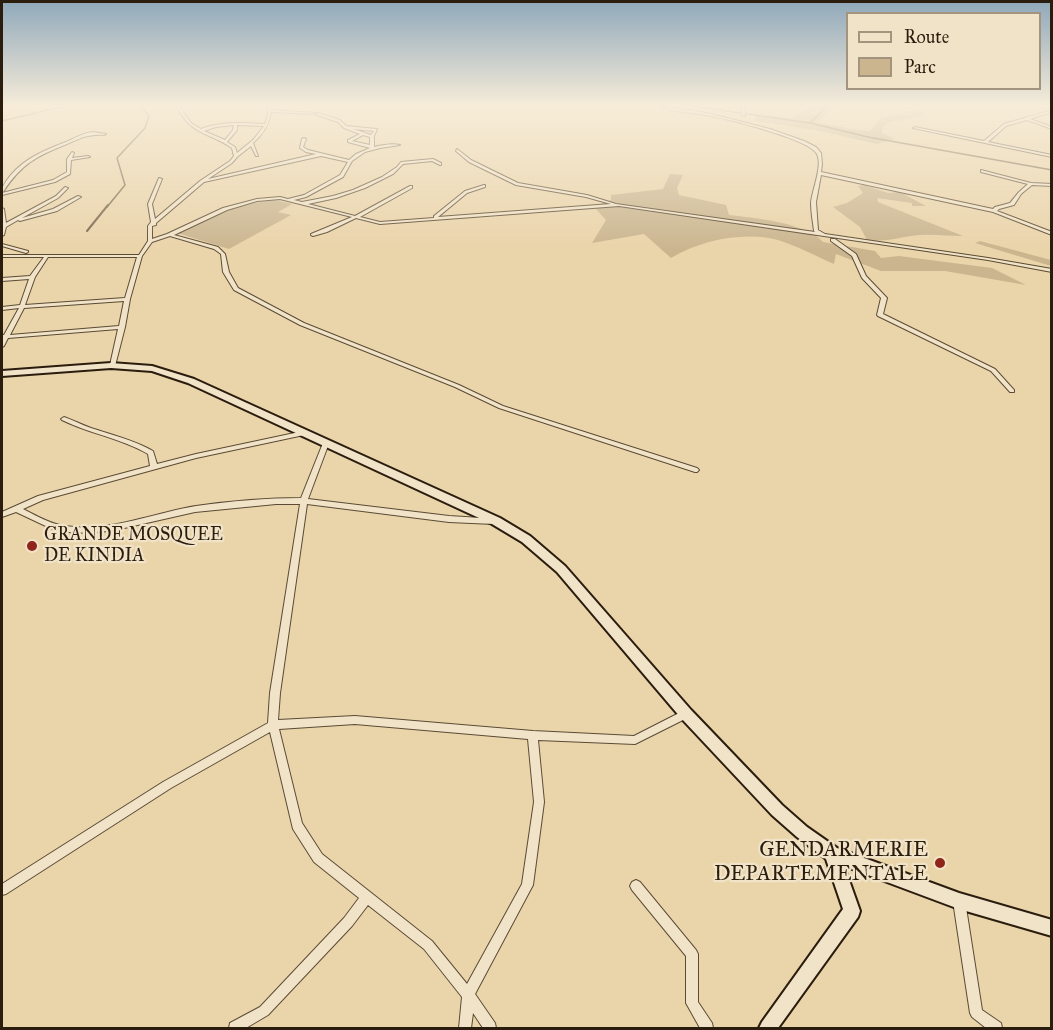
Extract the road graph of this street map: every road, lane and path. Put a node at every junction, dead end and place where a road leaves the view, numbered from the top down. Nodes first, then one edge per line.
1 (36, 154) edge
2 (71, 154) edge
3 (323, 154) joint
4 (360, 154) edge
5 (461, 154) edge
6 (820, 154) edge
7 (236, 156) edge
8 (88, 157) dead end
9 (69, 159) junction
10 (348, 161) junction
11 (440, 164) dead end
12 (982, 171) dead end
13 (819, 173) junction
14 (160, 179) dead end
15 (201, 182) junction
16 (1031, 184) junction
17 (1052, 185) edge
18 (484, 186) dead end
19 (411, 187) dead end
20 (66, 188) dead end
21 (2, 192) edge
22 (79, 197) dead end
23 (288, 201) junction
24 (300, 204) junction
25 (619, 205) junction
26 (2, 209) edge
27 (994, 211) junction
28 (353, 217) junction
29 (433, 219) junction
30 (12, 222) junction
31 (154, 224) junction
32 (4, 226) junction
33 (1052, 234) edge
34 (2, 235) edge
35 (169, 235) junction
36 (313, 235) dead end
37 (828, 237) junction
38 (150, 241) junction
39 (2, 245) edge
40 (37, 255) junction
41 (2, 256) edge
42 (47, 256) junction
43 (140, 256) junction
44 (1052, 271) edge
45 (32, 277) junction
46 (2, 279) edge
47 (127, 299) junction
48 (22, 307) junction
49 (2, 308) edge
50 (122, 327) junction
51 (4, 337) edge
52 (2, 345) edge
53 (113, 365) junction
54 (2, 374) edge
55 (1012, 391) dead end
56 (64, 418) dead end
57 (304, 433) junction
58 (326, 443) junction
59 (154, 468) junction
60 (695, 471) dead end
61 (304, 501) junction
62 (15, 509) junction
63 (2, 514) edge
64 (496, 521) junction
65 (686, 714) junction
66 (273, 725) junction
67 (533, 735) junction
68 (832, 854) junction
69 (636, 886) dead end
70 (2, 890) edge
71 (367, 897) junction
72 (959, 901) junction
73 (1052, 928) edge
74 (468, 995) junction
75 (236, 1029) edge
76 (465, 1029) edge
77 (490, 1029) edge
78 (707, 1029) edge
79 (768, 1029) edge
80 (996, 1029) edge

1 - 21 street
2 - 9 street
3 - 10 street
3 - 15 street
4 - 10 street
5 - 25 street
6 - 13 street
7 - 15 street
8 - 9 street
9 - 21 street
10 - 23 street
11 - 24 street
12 - 16 street
13 - 27 street
13 - 37 street
14 - 31 street
15 - 31 street
16 - 17 street
16 - 27 street
18 - 29 street
19 - 28 street
20 - 30 street
22 - 30 street
23 - 24 street
23 - 35 street
24 - 28 street
25 - 29 street
25 - 37 street
26 - 32 street
27 - 33 street
28 - 29 street
28 - 36 street
30 - 32 street
31 - 38 street
32 - 34 street
35 - 38 street
35 - 60 street
37 - 44 street
37 - 55 street
38 - 43 street
39 - 40 street
40 - 41 street
40 - 42 street
42 - 43 street
42 - 45 street
43 - 47 street
45 - 46 street
45 - 48 street
47 - 48 street
47 - 50 street
48 - 49 street
48 - 51 street
50 - 51 street
50 - 53 street
51 - 52 street
53 - 54 main road
53 - 57 main road
56 - 59 street
57 - 58 main road
57 - 59 street
58 - 61 street
58 - 64 main road
59 - 62 street
61 - 62 street
61 - 64 street
61 - 66 street
62 - 63 street
64 - 65 main road
65 - 67 street
65 - 68 main road
66 - 67 street
66 - 70 street
66 - 71 street
67 - 74 street
68 - 72 main road
68 - 79 main road
69 - 78 street
71 - 74 street
71 - 75 street
72 - 73 main road
72 - 80 street
74 - 76 street
74 - 77 street

